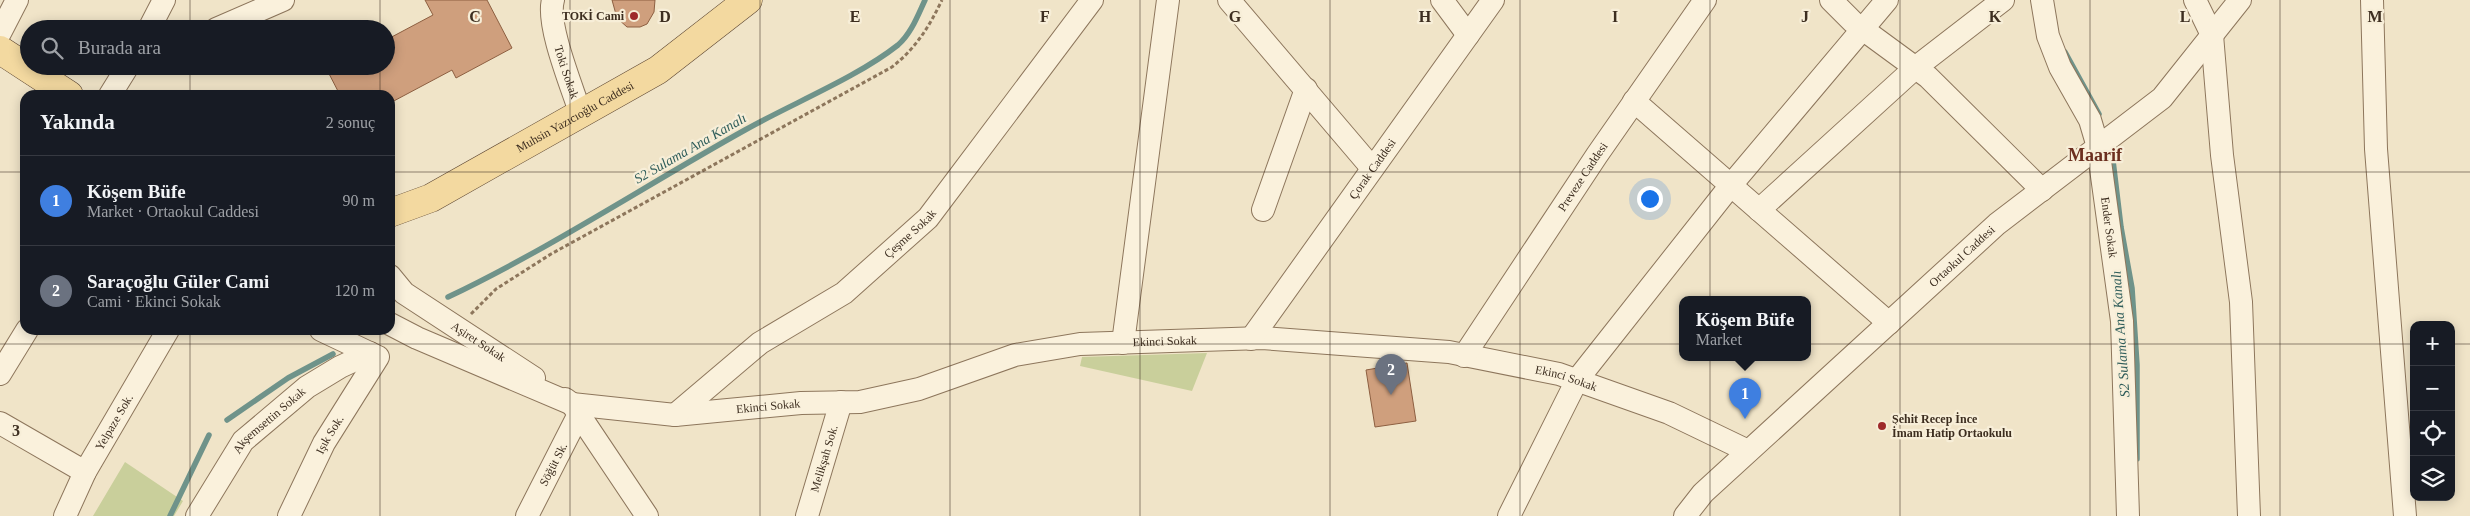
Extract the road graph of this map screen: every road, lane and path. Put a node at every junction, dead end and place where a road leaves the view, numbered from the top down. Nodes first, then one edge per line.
1 (17, 0) edge
2 (164, 0) edge
3 (283, 0) edge
4 (553, 0) edge
5 (748, 0) edge
6 (942, 0) edge
7 (1092, 0) edge
8 (1168, 0) edge
9 (1230, 0) edge
10 (1442, 0) edge
11 (1493, 0) edge
12 (1705, 0) edge
13 (1831, 0) edge
14 (1887, 0) edge
15 (2004, 0) edge
16 (2042, 0) edge
17 (2195, 0) edge
18 (2240, 0) edge
19 (2372, 0) edge
20 (154, 20) edge
21 (237, 20) edge
22 (1864, 30) junction
23 (0, 34) edge
24 (1468, 35) junction
25 (2212, 36) junction
26 (0, 50) edge
27 (20, 63) edge
28 (1915, 68) junction
29 (38, 75) edge
30 (122, 75) edge
31 (1306, 89) junction
32 (61, 90) edge
33 (113, 90) edge
34 (1634, 101) junction
35 (580, 112) junction
36 (2098, 148) junction
37 (1372, 168) junction
38 (1730, 185) junction
39 (2042, 190) junction
40 (1263, 210) dead end
41 (1760, 210) junction
42 (395, 211) edge
43 (395, 282) edge
44 (1889, 323) junction
45 (395, 327) edge
46 (458, 327) junction
47 (24, 335) edge
48 (165, 335) edge
49 (332, 335) edge
50 (1251, 339) junction
51 (1123, 343) junction
52 (374, 355) junction
53 (1464, 356) junction
54 (0, 374) edge
55 (1577, 380) junction
56 (840, 402) junction
57 (575, 409) junction
58 (675, 415) junction
59 (0, 423) edge
60 (1748, 451) junction
61 (86, 472) junction
62 (65, 516) edge
63 (197, 516) edge
64 (289, 516) edge
65 (527, 516) edge
66 (647, 516) edge
67 (807, 516) edge
68 (1509, 516) edge
69 (1685, 516) edge
70 (2128, 516) edge
71 (2248, 516) edge
72 (2406, 516) edge

1 - 23 street
2 - 20 street
3 - 21 street
4 - 35 street, Toki Sokak
5 - 35 main road, Muhsin Yazıcıoğlu Caddesi
6 - 46 path
7 - 58 street, Çeşme Sokak
8 - 51 street
9 - 31 street
10 - 24 street
11 - 24 street, Çorak Caddesi
12 - 34 street, Preveze Caddesi
13 - 22 street
14 - 22 street
15 - 28 street
16 - 36 street, Ender Sokak
17 - 25 street
18 - 25 street, Ortaokul Caddesi
19 - 72 street
22 - 28 street
22 - 38 street
24 - 37 street, Çorak Caddesi
25 - 36 street, Ortaokul Caddesi
25 - 71 street
26 - 27 main road
28 - 39 street
28 - 41 street
29 - 32 main road
30 - 33 street
31 - 37 street
31 - 40 street
34 - 38 street
34 - 53 street, Preveze Caddesi
35 - 42 main road, Muhsin Yazıcıoğlu Caddesi
36 - 39 street, Ortaokul Caddesi
36 - 70 street, Ender Sokak
37 - 50 street, Çorak Caddesi
38 - 41 street
38 - 55 street
39 - 44 street, Ortaokul Caddesi
41 - 44 street
43 - 46 street, Aşiret Sokak
44 - 60 street, Ortaokul Caddesi
45 - 57 street, Aşiret Sokak
46 - 57 street, Aşiret Sokak
47 - 54 street
48 - 61 street, Yelpaze Sok.
49 - 52 street
50 - 51 street, Ekinci Sokak
50 - 53 street, Ekinci Sokak
51 - 56 street, Ekinci Sokak
52 - 63 street, Akşemsettin Sokak
52 - 64 street, Işık Sok.
53 - 55 street, Ekinci Sokak
55 - 60 street, Ekinci Sokak
55 - 68 street
56 - 58 street, Ekinci Sokak
56 - 67 street, Melikşah Sok.
57 - 58 street, Ekinci Sokak
57 - 65 street, Söğüt Sk.
57 - 66 street, Aşiret Sokak
59 - 61 street
60 - 69 street, Ortaokul Caddesi
61 - 62 street, Yelpaze Sok.

